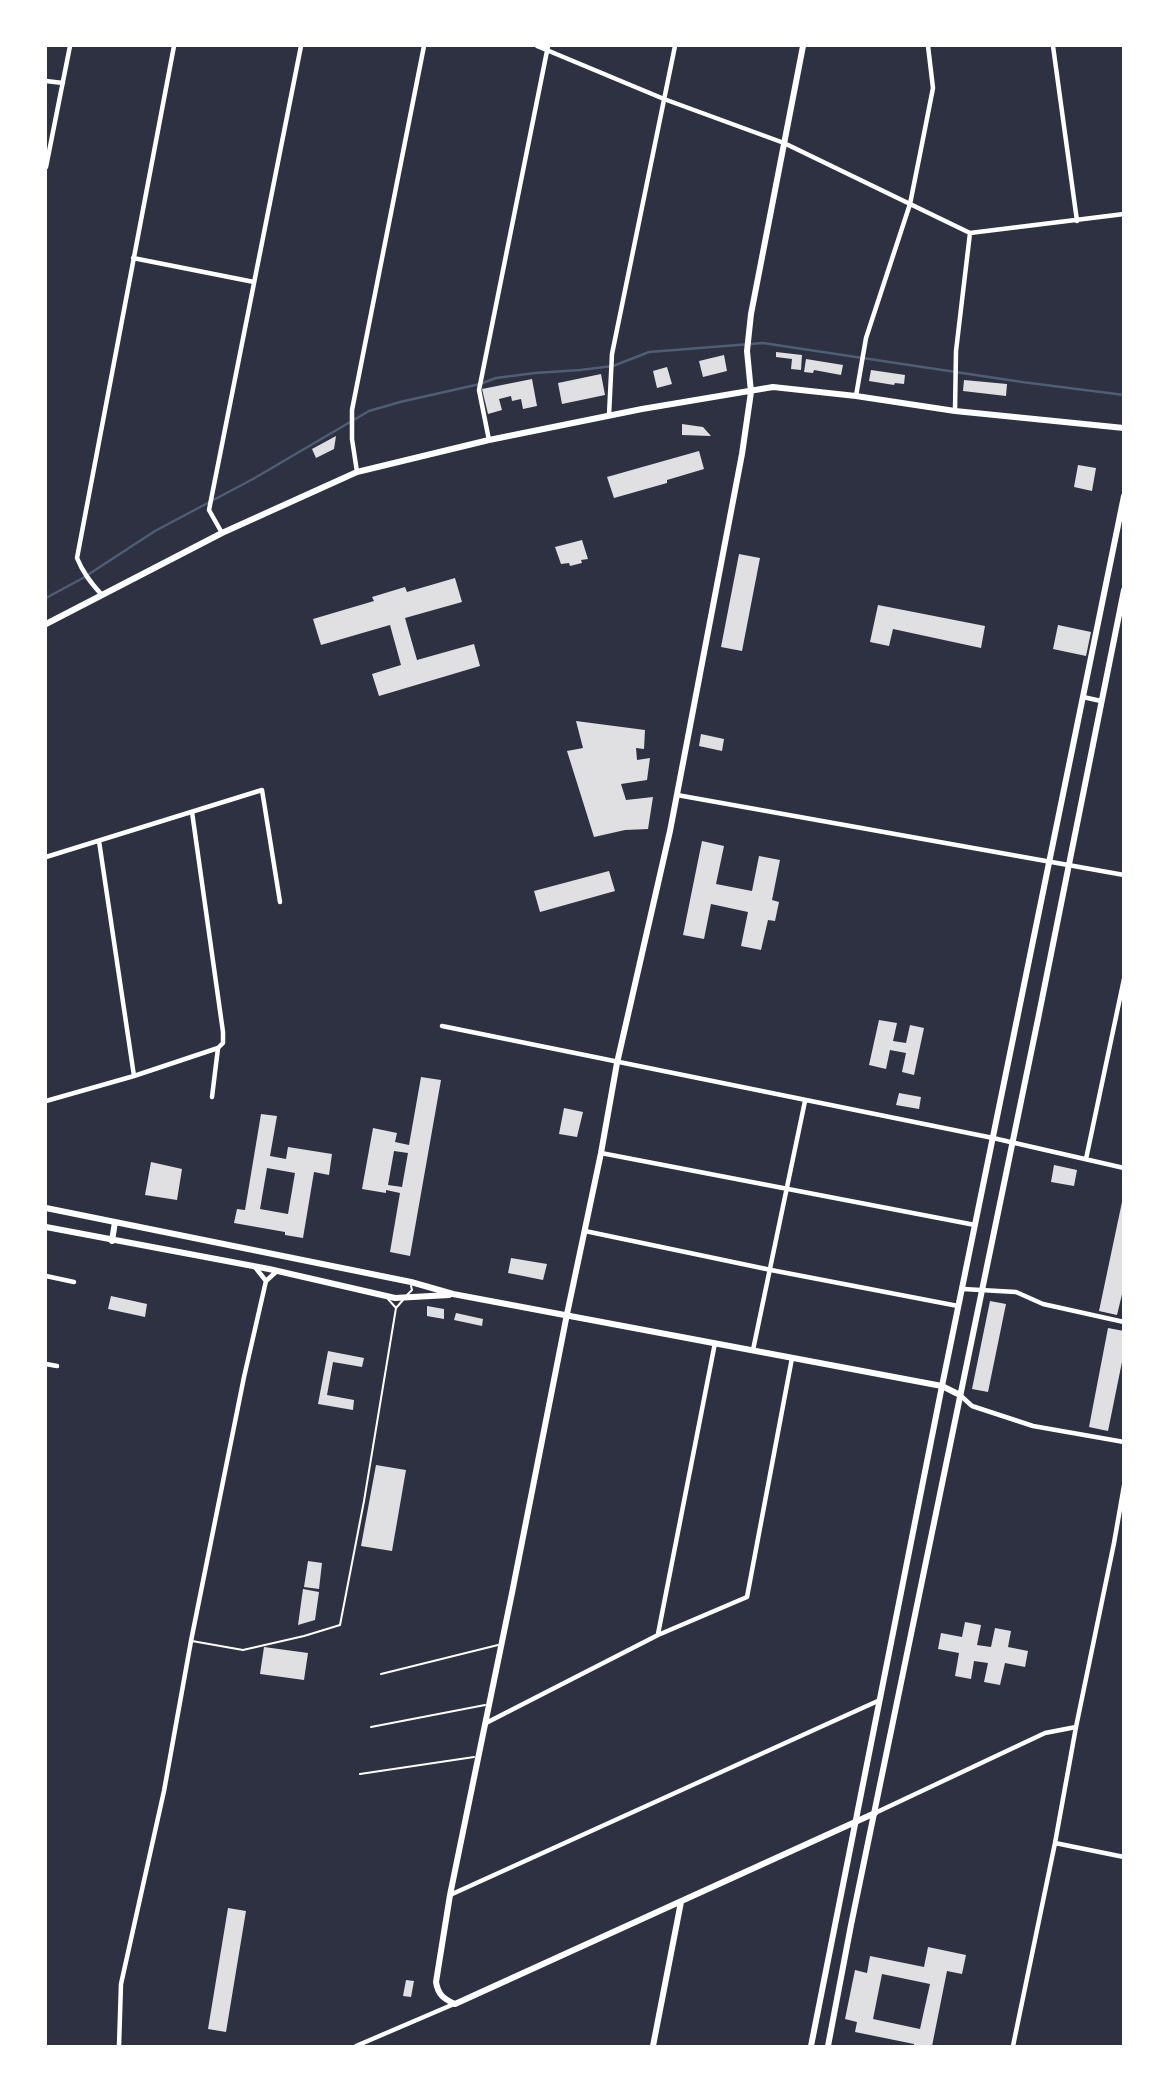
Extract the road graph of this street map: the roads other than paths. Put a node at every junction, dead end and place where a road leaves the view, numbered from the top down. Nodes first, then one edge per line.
1 (70, 46) edge
2 (174, 46) edge
3 (301, 46) edge
4 (424, 46) edge
5 (537, 46) edge
6 (675, 46) edge
7 (803, 46) edge
8 (928, 46) edge
9 (1053, 46) edge
10 (548, 48) edge
11 (46, 81) edge
12 (63, 83) junction
13 (664, 99) junction
14 (784, 143) junction
15 (46, 167) edge
16 (910, 204) junction
17 (1124, 214) edge
18 (1077, 221) junction
19 (970, 233) junction
20 (133, 258) junction
21 (254, 282) junction
22 (751, 392) junction
23 (856, 396) junction
24 (956, 411) junction
25 (609, 415) junction
26 (1124, 428) edge
27 (489, 440) junction
28 (357, 472) junction
29 (1124, 496) edge
30 (222, 533) junction
31 (1124, 590) edge
32 (102, 595) junction
33 (46, 624) edge
34 (1083, 697) junction
35 (1101, 701) junction
36 (677, 795) junction
37 (192, 812) junction
38 (99, 841) junction
39 (46, 857) edge
40 (1049, 860) junction
41 (1068, 864) junction
42 (1124, 875) edge
43 (280, 902) dead end
44 (1124, 979) edge
45 (442, 1026) dead end
46 (218, 1048) junction
47 (617, 1063) junction
48 (134, 1076) junction
49 (212, 1097) dead end
50 (46, 1100) edge
51 (805, 1100) junction
52 (993, 1138) junction
53 (1012, 1143) junction
54 (601, 1153) junction
55 (1086, 1159) junction
56 (1124, 1168) edge
57 (788, 1189) junction
58 (46, 1208) edge
59 (115, 1222) junction
60 (976, 1226) junction
61 (46, 1227) edge
62 (585, 1231) junction
63 (112, 1241) junction
64 (254, 1266) junction
65 (771, 1270) junction
66 (277, 1271) junction
67 (46, 1276) edge
68 (74, 1282) dead end
69 (265, 1282) junction
70 (411, 1282) junction
71 (963, 1289) junction
72 (982, 1290) junction
73 (453, 1294) junction
74 (385, 1296) junction
75 (405, 1298) junction
76 (959, 1306) junction
77 (396, 1308) junction
78 (567, 1314) junction
79 (1124, 1322) edge
80 (715, 1343) junction
81 (753, 1350) junction
82 (792, 1358) junction
83 (46, 1364) edge
84 (57, 1366) dead end
85 (942, 1386) junction
86 (960, 1395) junction
87 (1124, 1442) edge
88 (1124, 1486) edge
89 (1114, 1543) junction
90 (1124, 1545) edge
91 (911, 1547) junction
92 (928, 1550) junction
93 (658, 1635) junction
94 (191, 1641) junction
95 (502, 1644) junction
96 (886, 1671) junction
97 (381, 1674) dead end
98 (903, 1674) junction
99 (880, 1699) junction
100 (490, 1705) junction
101 (486, 1723) junction
102 (371, 1727) dead end
103 (1076, 1727) junction
104 (479, 1756) junction
105 (360, 1774) dead end
106 (875, 1813) junction
107 (856, 1822) junction
108 (1055, 1843) junction
109 (1124, 1857) edge
110 (450, 1895) junction
111 (681, 1902) junction
112 (836, 1921) junction
113 (851, 1925) junction
114 (823, 1987) junction
115 (839, 1990) junction
116 (455, 2004) junction
117 (119, 2046) edge
118 (356, 2046) edge
119 (653, 2046) edge
120 (811, 2046) edge
121 (828, 2046) edge
122 (1013, 2046) edge

1 - 12 street
2 - 20 street
3 - 21 street
4 - 28 street
5 - 10 street
6 - 13 street
7 - 14 main road
8 - 16 street
9 - 18 street
10 - 13 street
10 - 27 street
11 - 12 street
12 - 15 street
13 - 14 street
13 - 25 street
14 - 16 street
14 - 22 main road
16 - 19 street
16 - 23 street
17 - 18 street
18 - 19 street
19 - 24 street
20 - 21 street
20 - 32 street
21 - 30 street
22 - 23 main road
22 - 25 main road
22 - 36 main road
23 - 24 main road
24 - 26 main road
25 - 27 main road
27 - 28 main road
28 - 30 main road
29 - 34 main road
30 - 32 main road
31 - 35 main road
32 - 33 main road
34 - 35 street
34 - 40 main road
35 - 41 main road
36 - 40 street
36 - 47 main road
37 - 38 street
37 - 43 street
37 - 46 street
38 - 39 street
38 - 48 street
40 - 41 street
40 - 52 main road
41 - 42 street
41 - 53 main road
44 - 55 street
45 - 47 street
46 - 48 street
46 - 49 street
47 - 51 street
47 - 54 main road
48 - 50 street
51 - 52 street
51 - 57 street
52 - 53 street
52 - 60 main road
53 - 55 street
53 - 72 main road
54 - 57 street
54 - 62 main road
55 - 56 street
57 - 60 street
57 - 65 street
58 - 59 main road
59 - 63 main road
59 - 70 main road
60 - 71 main road
61 - 63 main road
62 - 65 street
62 - 78 main road
63 - 64 main road
64 - 66 main road
64 - 69 street
65 - 76 street
65 - 81 street
66 - 69 street
66 - 74 main road
67 - 68 street
69 - 94 street
70 - 73 main road
70 - 75 lane
71 - 72 street
71 - 76 main road
72 - 79 street
72 - 86 main road
73 - 75 main road
73 - 78 main road
74 - 75 main road
74 - 77 lane
75 - 77 lane
76 - 85 main road
77 - 94 lane
78 - 80 main road
78 - 95 main road
80 - 81 main road
80 - 93 street
81 - 82 main road
82 - 85 main road
82 - 93 street
83 - 84 street
85 - 86 main road
85 - 91 main road
86 - 87 street
86 - 92 main road
88 - 89 street
89 - 90 street
89 - 103 street
91 - 92 main road
91 - 96 main road
92 - 98 main road
93 - 101 street
94 - 117 street
95 - 97 lane
95 - 100 main road
96 - 98 main road
96 - 99 main road
98 - 106 main road
99 - 107 main road
99 - 110 street
100 - 101 main road
100 - 102 lane
101 - 104 main road
103 - 106 street
103 - 108 street
104 - 105 lane
104 - 110 main road
106 - 107 main road
106 - 113 main road
107 - 111 main road
107 - 112 main road
108 - 109 street
108 - 122 street
110 - 116 main road
111 - 116 main road
111 - 119 main road
112 - 113 main road
112 - 114 main road
113 - 115 main road
114 - 115 main road
114 - 120 main road
115 - 121 main road
116 - 118 street

